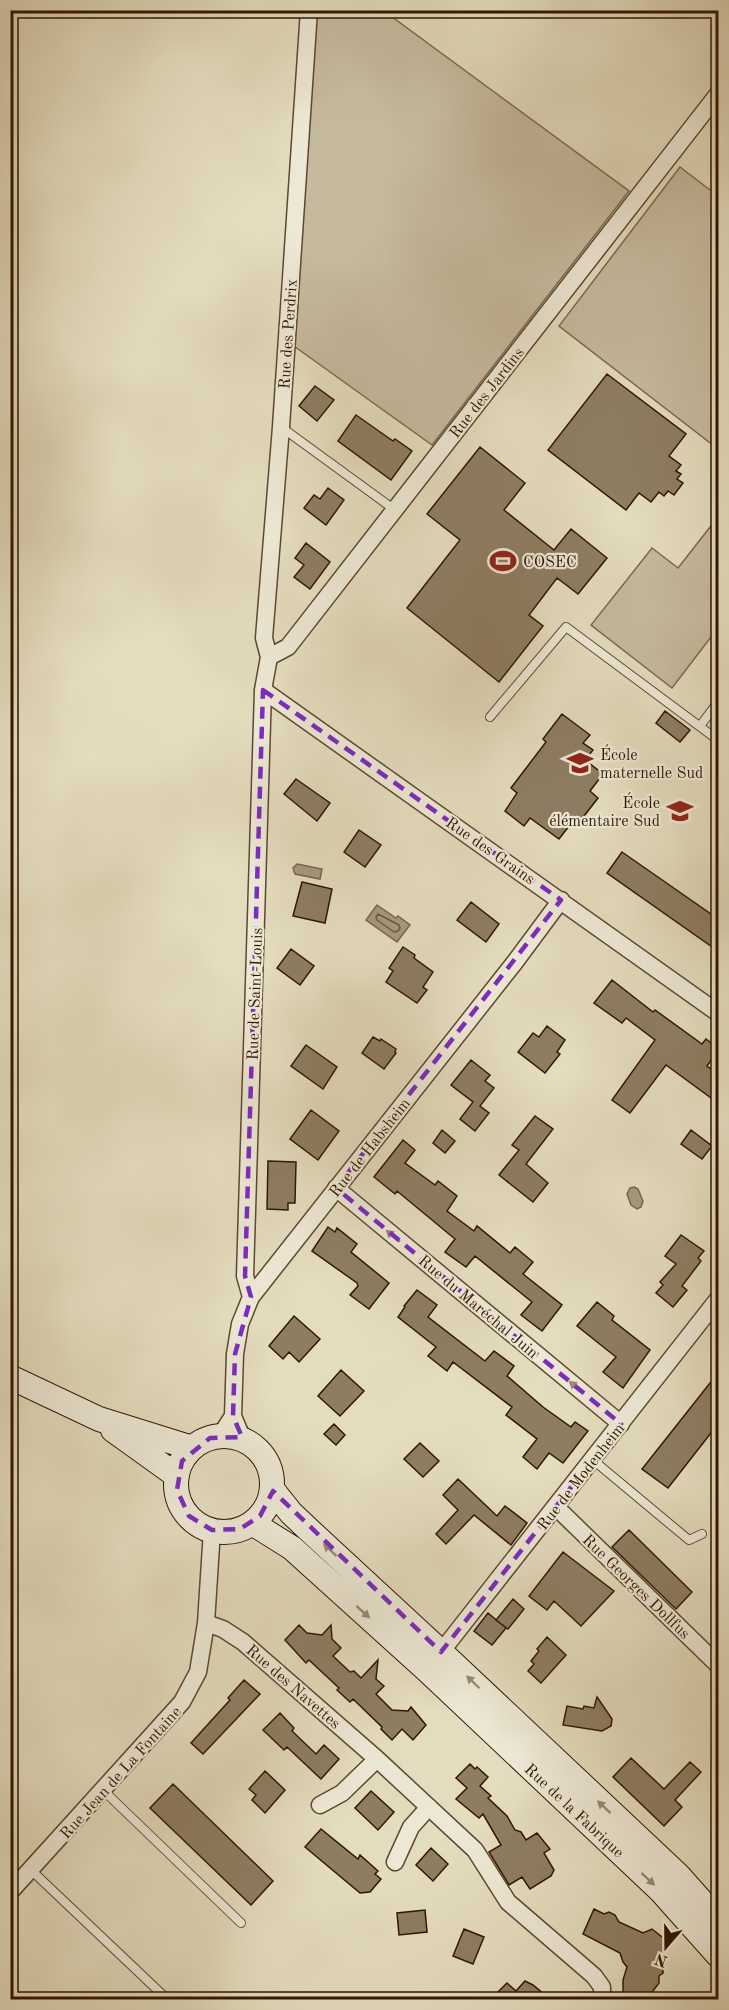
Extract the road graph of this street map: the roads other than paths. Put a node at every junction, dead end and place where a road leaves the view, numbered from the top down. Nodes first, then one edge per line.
1 (309, 10) edge
2 (718, 94) edge
3 (281, 427) junction
4 (395, 510) junction
5 (268, 657) junction
6 (262, 690) junction
7 (718, 702) edge
8 (490, 717) dead end
9 (700, 726) junction
10 (718, 740) edge
11 (561, 900) junction
12 (718, 1012) edge
13 (336, 1188) junction
14 (251, 1297) junction
15 (718, 1299) edge
16 (10, 1377) edge
17 (233, 1416) junction
18 (99, 1419) junction
19 (621, 1424) junction
20 (219, 1436) junction
21 (243, 1440) junction
22 (192, 1448) junction
23 (593, 1460) junction
24 (177, 1476) junction
25 (272, 1489) junction
26 (556, 1507) junction
27 (252, 1523) junction
28 (212, 1530) junction
29 (702, 1534) dead end
30 (206, 1623) junction
31 (434, 1661) junction
32 (718, 1665) edge
33 (377, 1759) junction
34 (104, 1791) junction
35 (320, 1805) dead end
36 (429, 1807) junction
37 (395, 1862) dead end
38 (31, 1870) junction
39 (10, 1892) edge
40 (718, 1920) edge
41 (241, 1923) dead end
42 (718, 1955) edge
43 (168, 2000) edge
44 (602, 2000) edge

1 - 3 street, Rue des Perdrix
2 - 4 street, Rue des Jardins
3 - 4 lane
3 - 5 street, Rue des Perdrix
4 - 5 street, Rue des Jardins
5 - 6 street
6 - 11 street, Rue des Grains
6 - 14 street, Rue de Saint-Louis
7 - 9 lane
8 - 9 lane
9 - 10 lane
11 - 12 street, Rue des Grains
11 - 13 street, Rue de Habsheim
13 - 14 street, Rue de Habsheim
19 -> 13 street, Rue du Maréchal Juin
14 - 17 street, Rue de Habsheim
15 - 19 street, Rue de Modenheim
16 - 18 main road
17 - 20 street
17 - 21 street, Rue de Habsheim
18 - 22 main road
18 - 24 main road
19 - 23 street, Rue de Modenheim
20 - 21 main road
20 - 22 main road
21 - 25 main road
22 - 24 main road
23 - 26 street, Rue de Modenheim
23 - 29 lane
24 - 28 main road
25 - 27 main road
31 -> 25 main road, Rue de la Fabrique
26 - 31 street, Rue de Modenheim
26 - 32 street, Rue Georges Dollfus
27 - 28 main road
27 -> 31 main road, Rue de la Fabrique
28 - 30 street, Rue Jean de La Fontaine
30 - 33 street, Rue des Navettes
30 - 34 street, Rue Jean de La Fontaine
40 -> 31 main road, Rue de la Fabrique
31 -> 42 main road, Rue de la Fabrique
33 - 35 street
33 - 36 street, Rue des Navettes
34 - 38 street, Rue Jean de La Fontaine
34 - 41 lane
36 - 37 street
36 - 44 street, Rue des Navettes
38 - 39 street, Rue Jean de La Fontaine
38 - 43 lane

